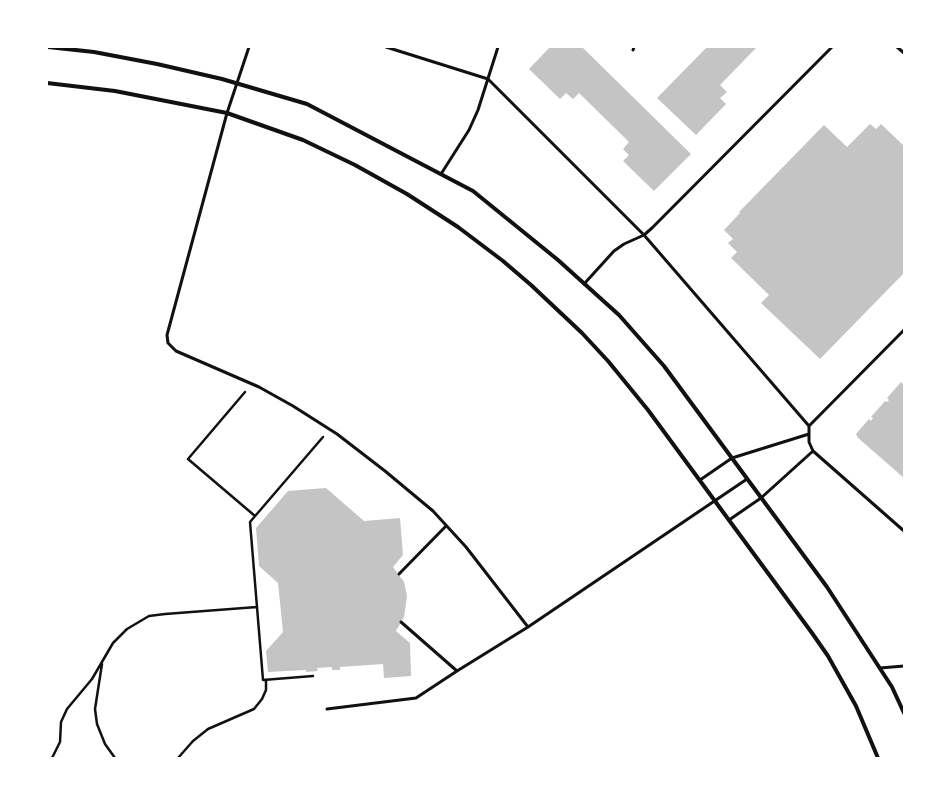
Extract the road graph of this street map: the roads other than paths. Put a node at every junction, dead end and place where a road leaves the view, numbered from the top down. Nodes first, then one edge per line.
1 (48, 47) edge
2 (249, 47) edge
3 (386, 47) edge
4 (498, 47) edge
5 (832, 47) edge
6 (897, 47) edge
7 (904, 53) edge
8 (488, 79) junction
9 (47, 83) edge
10 (237, 84) junction
11 (226, 113) junction
12 (441, 174) junction
13 (644, 235) junction
14 (584, 284) junction
15 (904, 330) edge
16 (809, 426) junction
17 (809, 434) junction
18 (813, 451) junction
19 (732, 458) junction
20 (747, 479) junction
21 (700, 480) junction
22 (761, 498) junction
23 (715, 501) junction
24 (729, 520) junction
25 (446, 526) junction
26 (904, 532) edge
27 (399, 574) dead end
28 (402, 622) dead end
29 (528, 628) junction
30 (904, 666) edge
31 (880, 668) junction
32 (456, 671) junction
33 (327, 709) dead end
34 (904, 713) edge
35 (878, 758) edge

1 - 10 street
2 - 10 lane
3 - 8 lane
4 - 8 lane
5 - 13 lane
6 - 7 lane
8 - 12 lane
8 - 13 lane
9 - 11 street
10 - 11 lane
10 - 12 street
11 - 21 street
11 - 25 lane
12 - 14 street
13 - 14 lane
13 - 16 lane
14 - 19 street
15 - 16 lane
16 - 17 lane
17 - 18 lane
17 - 19 lane
18 - 22 lane
18 - 26 lane
19 - 20 street
19 - 21 lane
20 - 22 street
20 - 23 lane
21 - 23 street
22 - 24 lane
22 - 31 street
23 - 24 street
23 - 29 lane
24 - 35 street
25 - 27 lane
25 - 29 lane
28 - 32 lane
29 - 32 lane
30 - 31 lane
31 - 34 street
32 - 33 lane

